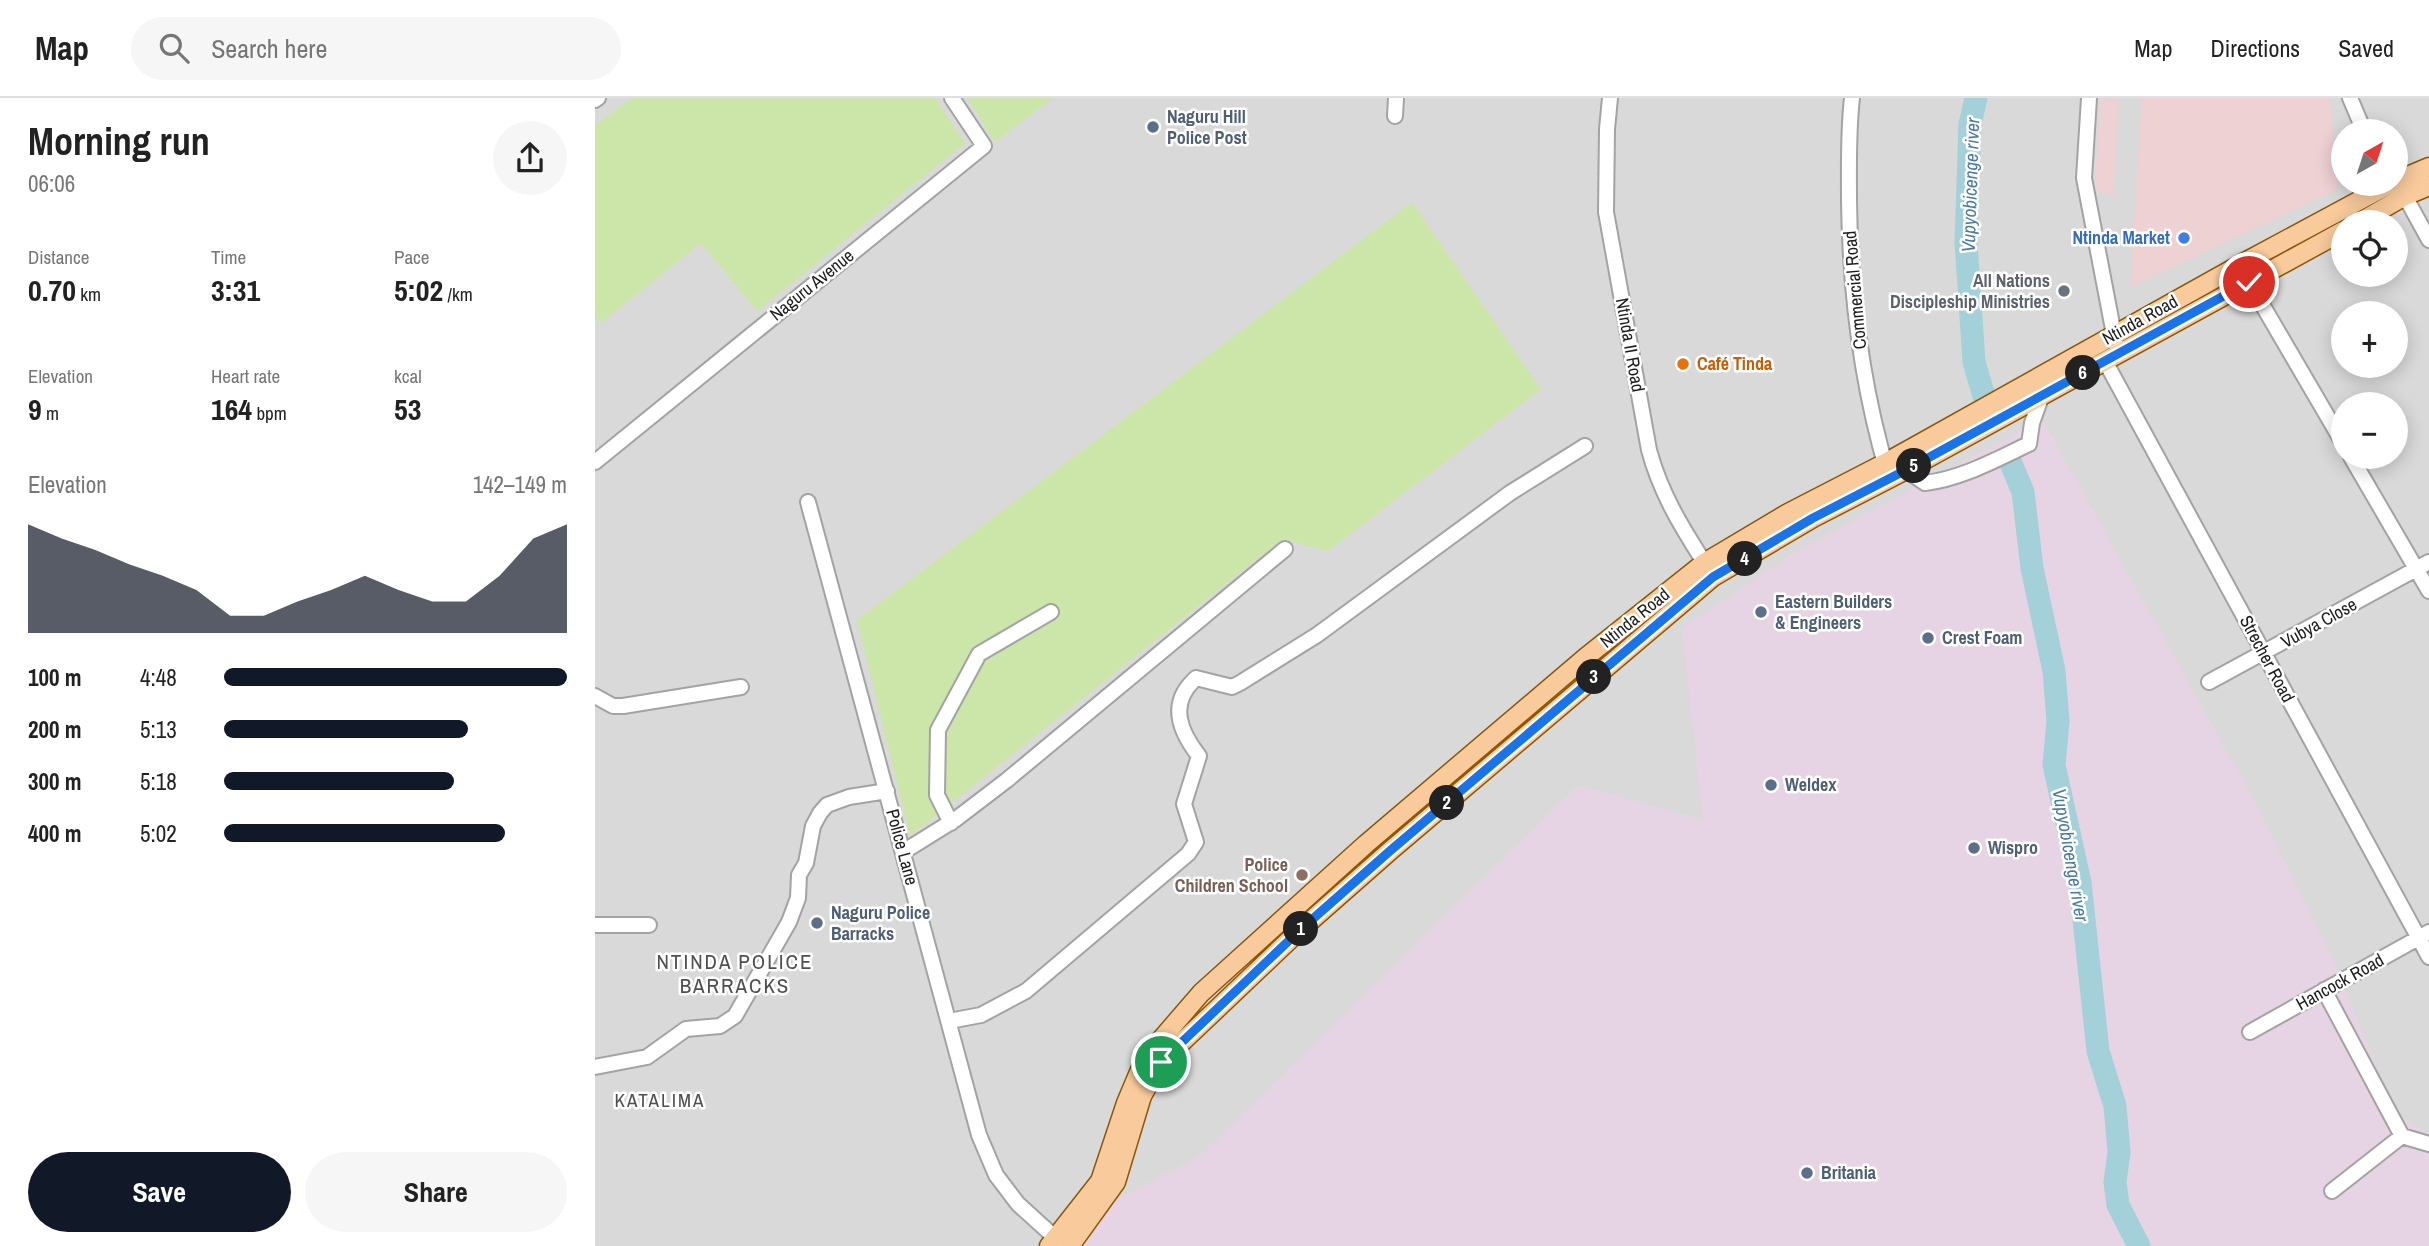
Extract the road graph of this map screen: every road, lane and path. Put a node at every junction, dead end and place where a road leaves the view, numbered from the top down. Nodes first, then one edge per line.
1 (952, 98) edge
2 (1396, 98) edge
3 (1610, 98) edge
4 (1852, 98) edge
5 (2089, 98) edge
6 (2350, 98) edge
7 (1395, 116) dead end
8 (2359, 119) edge
9 (2429, 167) edge
10 (2408, 179) edge
11 (2408, 185) edge
12 (2429, 186) edge
13 (2368, 196) edge
14 (2386, 196) edge
15 (2405, 196) edge
16 (2372, 210) edge
17 (2331, 238) edge
18 (2429, 240) edge
19 (2249, 282) junction
20 (2114, 335) junction
21 (2112, 357) junction
22 (2042, 396) junction
23 (2331, 422) edge
24 (1585, 446) dead end
25 (595, 462) edge
26 (2359, 469) edge
27 (1906, 470) junction
28 (1887, 471) junction
29 (808, 502) dead end
30 (1285, 549) dead end
31 (2423, 565) edge
32 (1709, 570) junction
33 (2429, 591) edge
34 (1052, 612) dead end
35 (2264, 653) junction
36 (2209, 682) dead end
37 (741, 687) dead end
38 (595, 696) edge
39 (887, 791) junction
40 (951, 823) junction
41 (903, 852) junction
42 (595, 925) edge
43 (649, 925) dead end
44 (2423, 935) edge
45 (2429, 957) edge
46 (2324, 990) junction
47 (949, 1021) junction
48 (2250, 1032) dead end
49 (595, 1067) edge
50 (2402, 1136) junction
51 (2429, 1144) edge
52 (2332, 1191) dead end
53 (1060, 1244) edge

1 - 25 street, Naguru Avenue
2 - 7 street
3 - 32 street, Ntinda II Road
4 - 28 street, Commercial Road
5 - 20 street, Strecher Road
6 - 8 street
9 - 10 main road
11 - 12 main road
13 - 20 main road, Ntinda Road
14 - 16 main road
15 - 18 street
17 - 19 main road, Ntinda Road
19 - 21 main road, Ntinda Road
19 - 23 street
20 - 21 street, Strecher Road
20 - 28 main road, Ntinda Road
21 - 22 main road, Ntinda Road
21 - 35 street, Strecher Road
22 - 27 main road, Ntinda Road
22 - 27 street
24 - 47 street
26 - 31 street
27 - 28 main road, Ntinda Road
28 - 32 main road, Ntinda Road
29 - 39 street, Police Lane
30 - 40 street
31 - 33 street
31 - 35 street, Vubya Close
32 - 53 main road, Ntinda Road
34 - 40 street
35 - 36 street, Vubya Close
35 - 44 street, Strecher Road
37 - 38 street
39 - 41 street, Police Lane
39 - 49 street
40 - 41 street
41 - 47 street, Police Lane
42 - 43 street
44 - 45 street, Strecher Road
44 - 46 street, Hancock Road
46 - 48 street, Hancock Road
46 - 50 street
47 - 53 street, Police Lane
50 - 51 street
50 - 52 street

